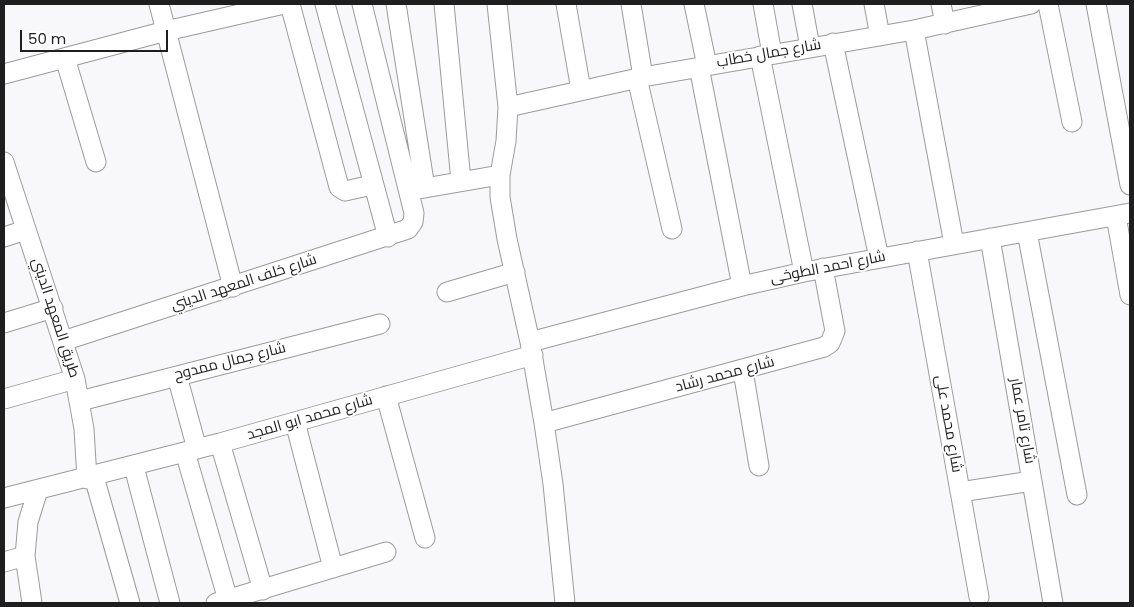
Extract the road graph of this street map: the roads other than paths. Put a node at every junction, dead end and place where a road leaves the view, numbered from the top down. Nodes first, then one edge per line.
1 (159, 4) edge
2 (284, 4) edge
3 (290, 4) edge
4 (326, 4) edge
5 (362, 4) edge
6 (396, 4) edge
7 (444, 4) edge
8 (497, 4) edge
9 (566, 4) edge
10 (631, 4) edge
11 (694, 4) edge
12 (763, 4) edge
13 (802, 4) edge
14 (874, 4) edge
15 (941, 4) edge
16 (1031, 4) edge
17 (1048, 4) edge
18 (1096, 4) edge
19 (995, 8) edge
20 (945, 24) junction
21 (914, 30) junction
22 (166, 31) junction
23 (880, 36) junction
24 (833, 43) junction
25 (810, 47) junction
26 (766, 55) junction
27 (65, 58) junction
28 (703, 66) junction
29 (4, 74) edge
30 (640, 77) junction
31 (581, 90) junction
32 (508, 106) junction
33 (1072, 122) dead end
34 (4, 162) edge
35 (96, 162) dead end
36 (500, 175) junction
37 (461, 181) junction
38 (372, 185) junction
39 (1130, 185) edge
40 (417, 190) junction
41 (1123, 214) edge
42 (672, 229) dead end
43 (26, 230) junction
44 (1027, 232) junction
45 (4, 236) edge
46 (388, 237) junction
47 (990, 238) junction
48 (954, 244) junction
49 (916, 251) junction
50 (878, 258) junction
51 (823, 268) junction
52 (515, 272) junction
53 (804, 272) junction
54 (742, 286) junction
55 (233, 287) junction
56 (447, 292) dead end
57 (1130, 295) edge
58 (53, 308) junction
59 (4, 323) edge
60 (380, 324) dead end
61 (63, 341) junction
62 (531, 348) junction
63 (743, 371) junction
64 (177, 376) junction
65 (75, 379) junction
66 (386, 396) junction
67 (4, 399) edge
68 (80, 401) junction
69 (295, 422) junction
70 (544, 423) junction
71 (220, 444) junction
72 (191, 451) junction
73 (759, 466) dead end
74 (134, 467) junction
75 (90, 478) junction
76 (1032, 481) junction
77 (38, 490) junction
78 (960, 492) junction
79 (1077, 495) dead end
80 (4, 498) edge
81 (425, 538) dead end
82 (386, 552) dead end
83 (25, 556) junction
84 (4, 562) edge
85 (333, 568) junction
86 (263, 590) junction
87 (979, 597) dead end
88 (222, 602) edge
89 (32, 603) edge
90 (130, 603) edge
91 (170, 603) edge
92 (565, 603) edge
93 (1053, 603) edge

1 - 22 street
2 - 22 street
3 - 38 street
4 - 38 street
5 - 40 street
6 - 40 street
7 - 37 street
8 - 32 street
9 - 31 street
10 - 30 street
11 - 28 street
12 - 26 street
13 - 25 street
14 - 23 street
15 - 20 street
16 - 19 street, شارع جمال خطاب
17 - 33 street
18 - 39 street
19 - 20 street, شارع جمال خطاب
20 - 21 street, شارع جمال خطاب
21 - 23 street, شارع جمال خطاب
21 - 48 street
22 - 27 street
22 - 55 street
23 - 24 street, شارع جمال خطاب
24 - 25 street, شارع جمال خطاب
24 - 50 street
25 - 26 street, شارع جمال خطاب
26 - 28 street, شارع جمال خطاب
26 - 53 street
27 - 29 street
27 - 35 street
28 - 30 street, شارع جمال خطاب
28 - 54 street
30 - 31 street, شارع جمال خطاب
30 - 42 street
31 - 32 street, شارع جمال خطاب
32 - 36 street
34 - 43 street, طريق المعهد الديني
36 - 37 street
36 - 52 street
37 - 40 street
38 - 46 street
40 - 46 street, شارع خلف المعهد الديني
41 - 44 street, شارع احمد الطوخى
41 - 57 street
43 - 45 street
43 - 58 street, طريق المعهد الديني
44 - 47 street, شارع احمد الطوخى
44 - 79 street
46 - 55 street, شارع خلف المعهد الديني
47 - 48 street, شارع احمد الطوخى
47 - 76 street, شارع تامر عمار
48 - 49 street, شارع احمد الطوخى
49 - 50 street, شارع احمد الطوخى
49 - 78 street, شارع محمد على
50 - 51 street, شارع احمد الطوخى
51 - 53 street, شارع احمد الطوخى
51 - 63 street, شارع محمد رشاد
52 - 56 street
52 - 62 street
53 - 54 street, شارع احمد الطوخى
54 - 62 street, شارع احمد الطوخى
55 - 61 street, شارع خلف المعهد الديني
58 - 59 street
58 - 61 street, طريق المعهد الديني
60 - 64 street, شارع جمال ممدوح
61 - 65 street, طريق المعهد الديني
62 - 66 street, شارع محمد ابو المجد
62 - 70 street
63 - 70 street, شارع محمد رشاد
63 - 73 street
64 - 68 street, شارع جمال ممدوح
64 - 72 street
65 - 67 street
65 - 68 street, طريق المعهد الديني
66 - 69 street, شارع محمد ابو المجد
66 - 81 street
68 - 75 street, طريق المعهد الديني
69 - 71 street, شارع محمد ابو المجد
69 - 85 street
70 - 92 street
71 - 72 street, شارع محمد ابو المجد
71 - 86 street
72 - 74 street, شارع محمد ابو المجد
72 - 88 street
74 - 75 street, شارع محمد ابو المجد
74 - 91 street
75 - 77 street, شارع محمد ابو المجد
75 - 90 street, طريق المعهد الديني
76 - 78 street
76 - 93 street, شارع تامر عمار
77 - 80 street, شارع محمد ابو المجد
77 - 83 street
78 - 87 street, شارع محمد على
82 - 85 street
83 - 84 street
83 - 89 street
85 - 86 street
86 - 88 street

